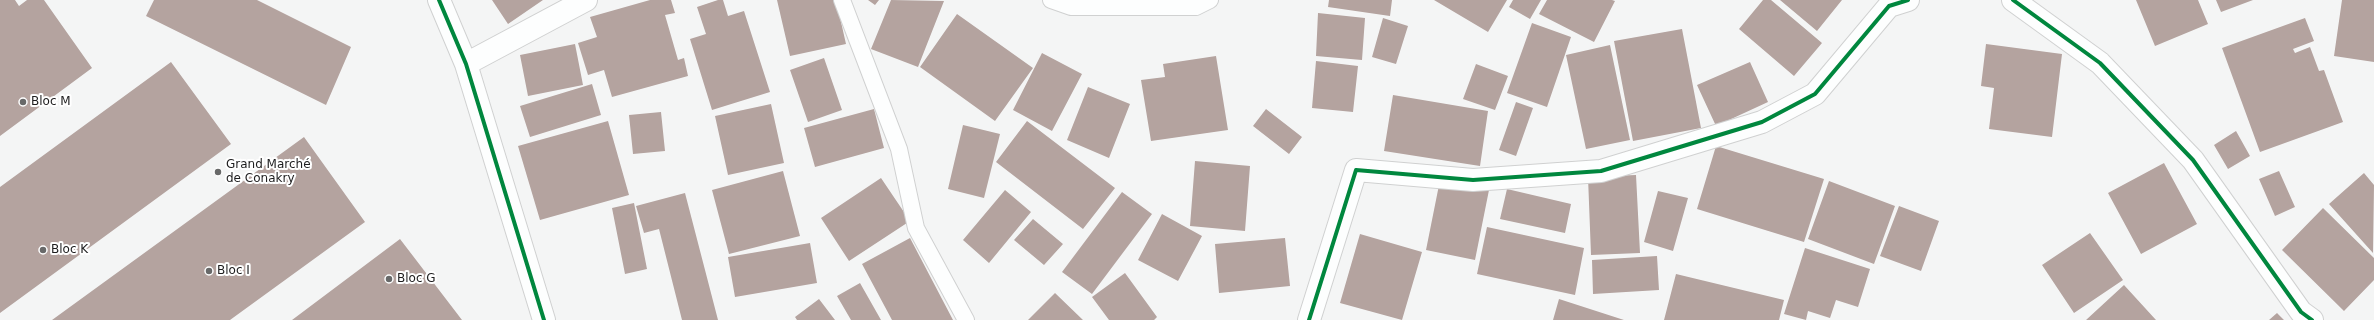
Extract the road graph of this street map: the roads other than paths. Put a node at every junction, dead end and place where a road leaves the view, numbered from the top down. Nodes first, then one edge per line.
1 (439, 0) edge
2 (586, 0) edge
3 (842, 0) edge
4 (1051, 0) edge
5 (1210, 0) edge
6 (1908, 0) edge
7 (2013, 0) edge
8 (466, 64) junction
9 (544, 320) edge
10 (966, 320) edge
11 (1309, 320) edge
12 (2312, 320) edge

1 - 8 street
2 - 8 street
3 - 10 lane
4 - 5 lane
6 - 11 street
7 - 12 street
8 - 9 street

